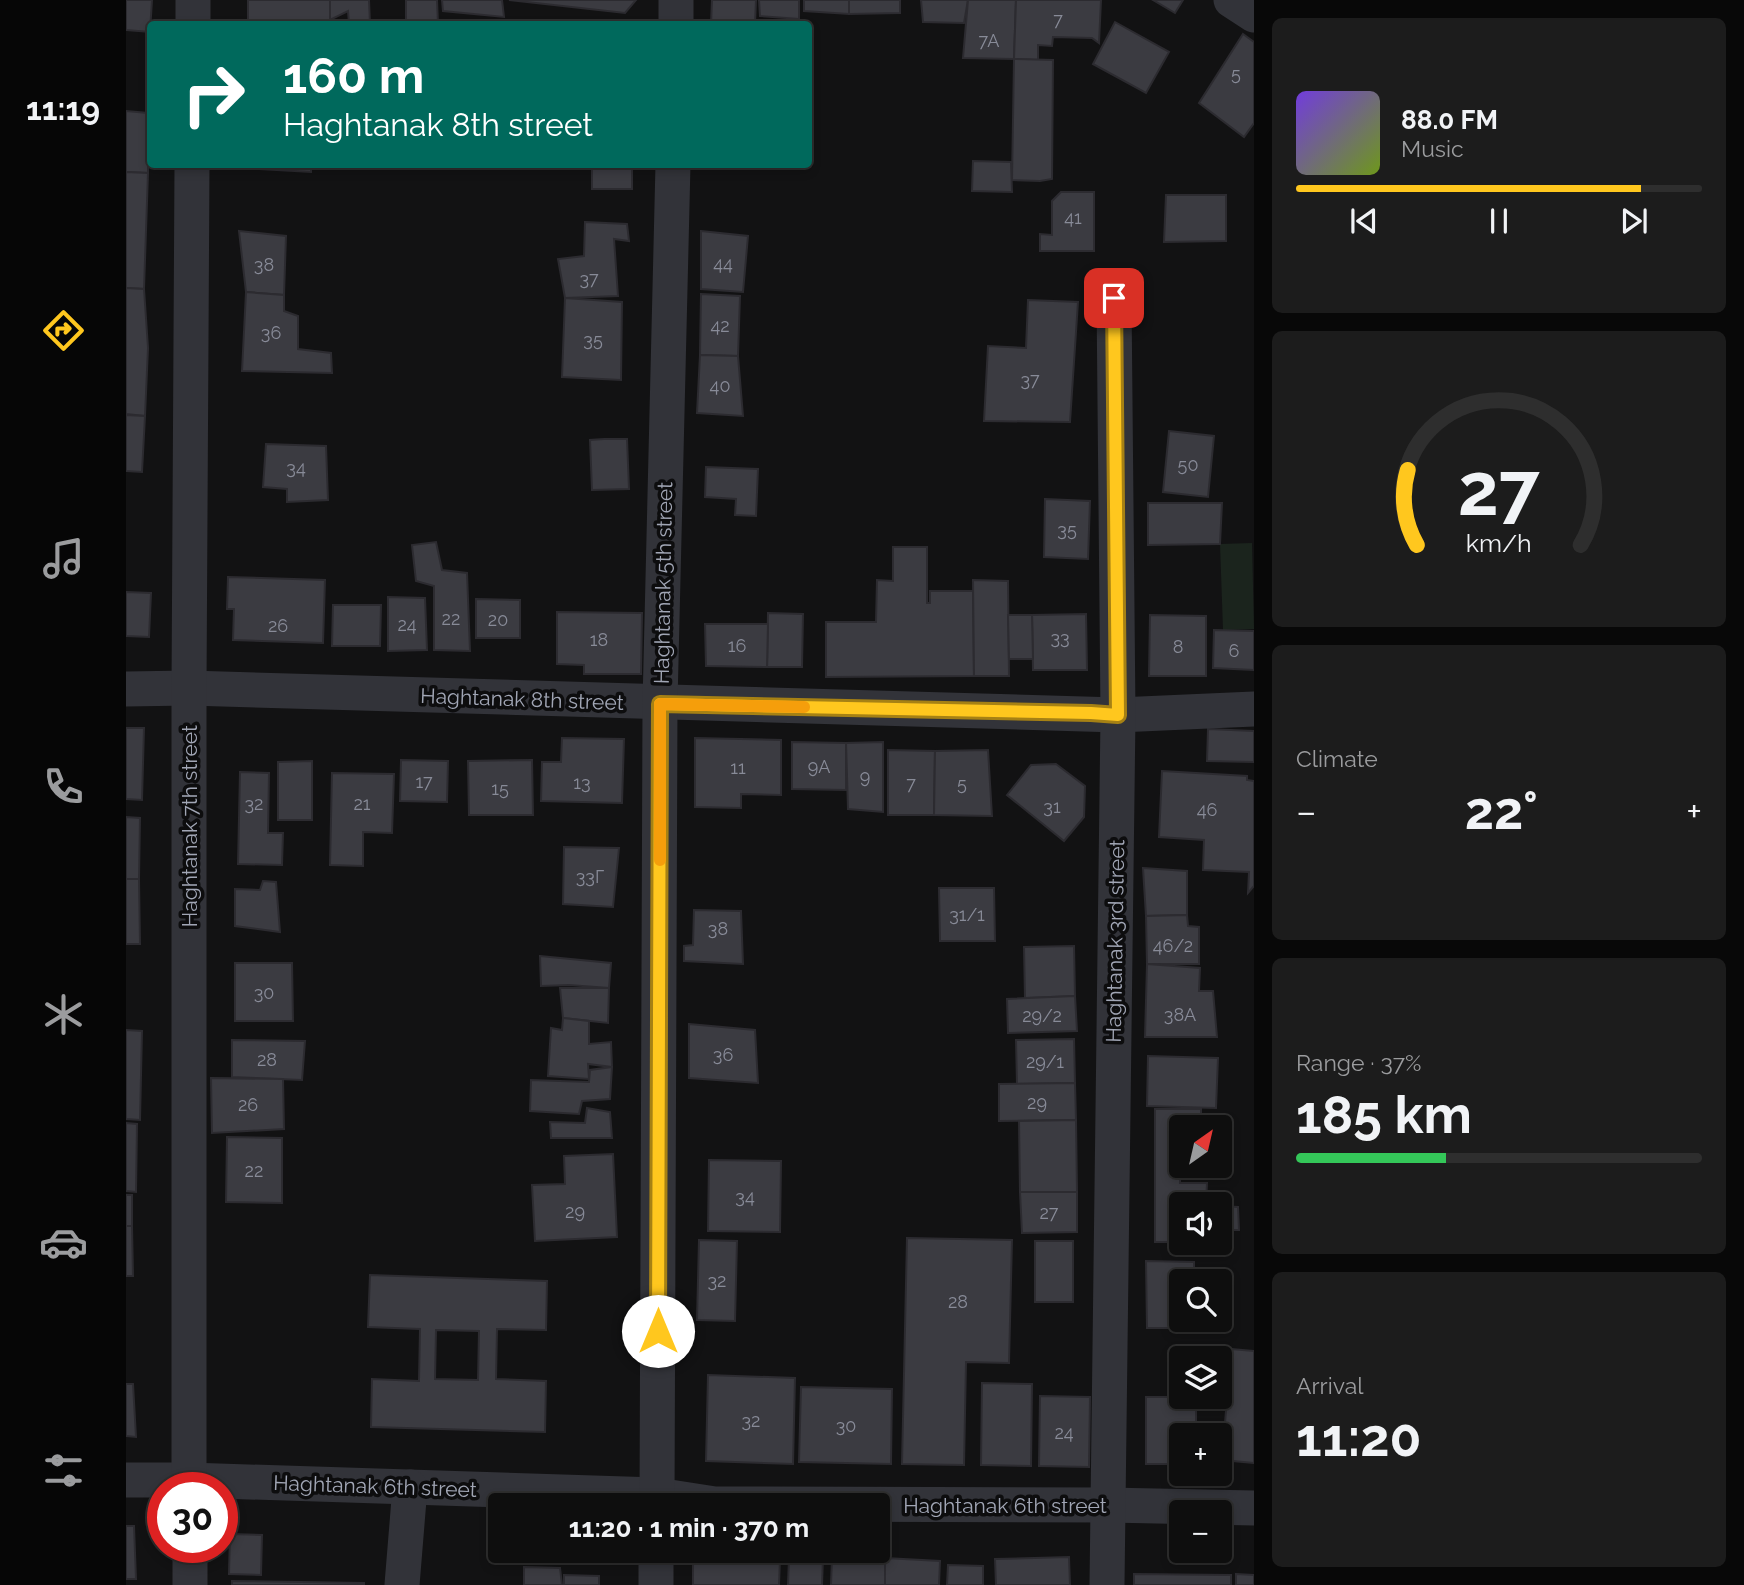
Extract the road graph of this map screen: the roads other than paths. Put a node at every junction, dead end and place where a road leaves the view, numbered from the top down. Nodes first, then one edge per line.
1 (193, 0) edge
2 (676, 0) edge
3 (1231, 0) edge
4 (1254, 15) edge
5 (193, 21) edge
6 (676, 21) edge
7 (192, 168) edge
8 (673, 168) edge
9 (1114, 298) dead end
10 (188, 688) junction
11 (126, 689) edge
12 (660, 704) junction
13 (1254, 709) edge
14 (1118, 715) junction
15 (189, 1472) edge
16 (126, 1480) edge
17 (147, 1481) edge
18 (238, 1485) edge
19 (410, 1487) junction
20 (524, 1493) edge
21 (657, 1493) edge
22 (890, 1504) edge
23 (1108, 1505) junction
24 (1254, 1508) edge
25 (190, 1563) edge
26 (656, 1563) edge
27 (190, 1585) edge
28 (402, 1585) edge
29 (656, 1585) edge
30 (1107, 1585) edge

1 - 5 street
2 - 6 street
3 - 4 street
7 - 10 street, Haghtanak 7th street
8 - 12 street, Haghtanak 5th street
9 - 14 street, Haghtanak 3rd street
10 - 11 street, Haghtanak 8th street
10 - 12 street, Haghtanak 8th street
10 - 15 street, Haghtanak 7th street
12 - 14 street, Haghtanak 8th street
12 - 21 street, Haghtanak 5th street
13 - 14 street, Haghtanak 8th street
14 - 23 street, Haghtanak 3rd street
16 - 17 street, Haghtanak 6th street
18 - 19 street, Haghtanak 6th street
19 - 20 street, Haghtanak 6th street
19 - 28 street
22 - 23 street, Haghtanak 6th street
23 - 24 street, Haghtanak 6th street
23 - 30 street, Haghtanak 3rd street
25 - 27 street
26 - 29 street

